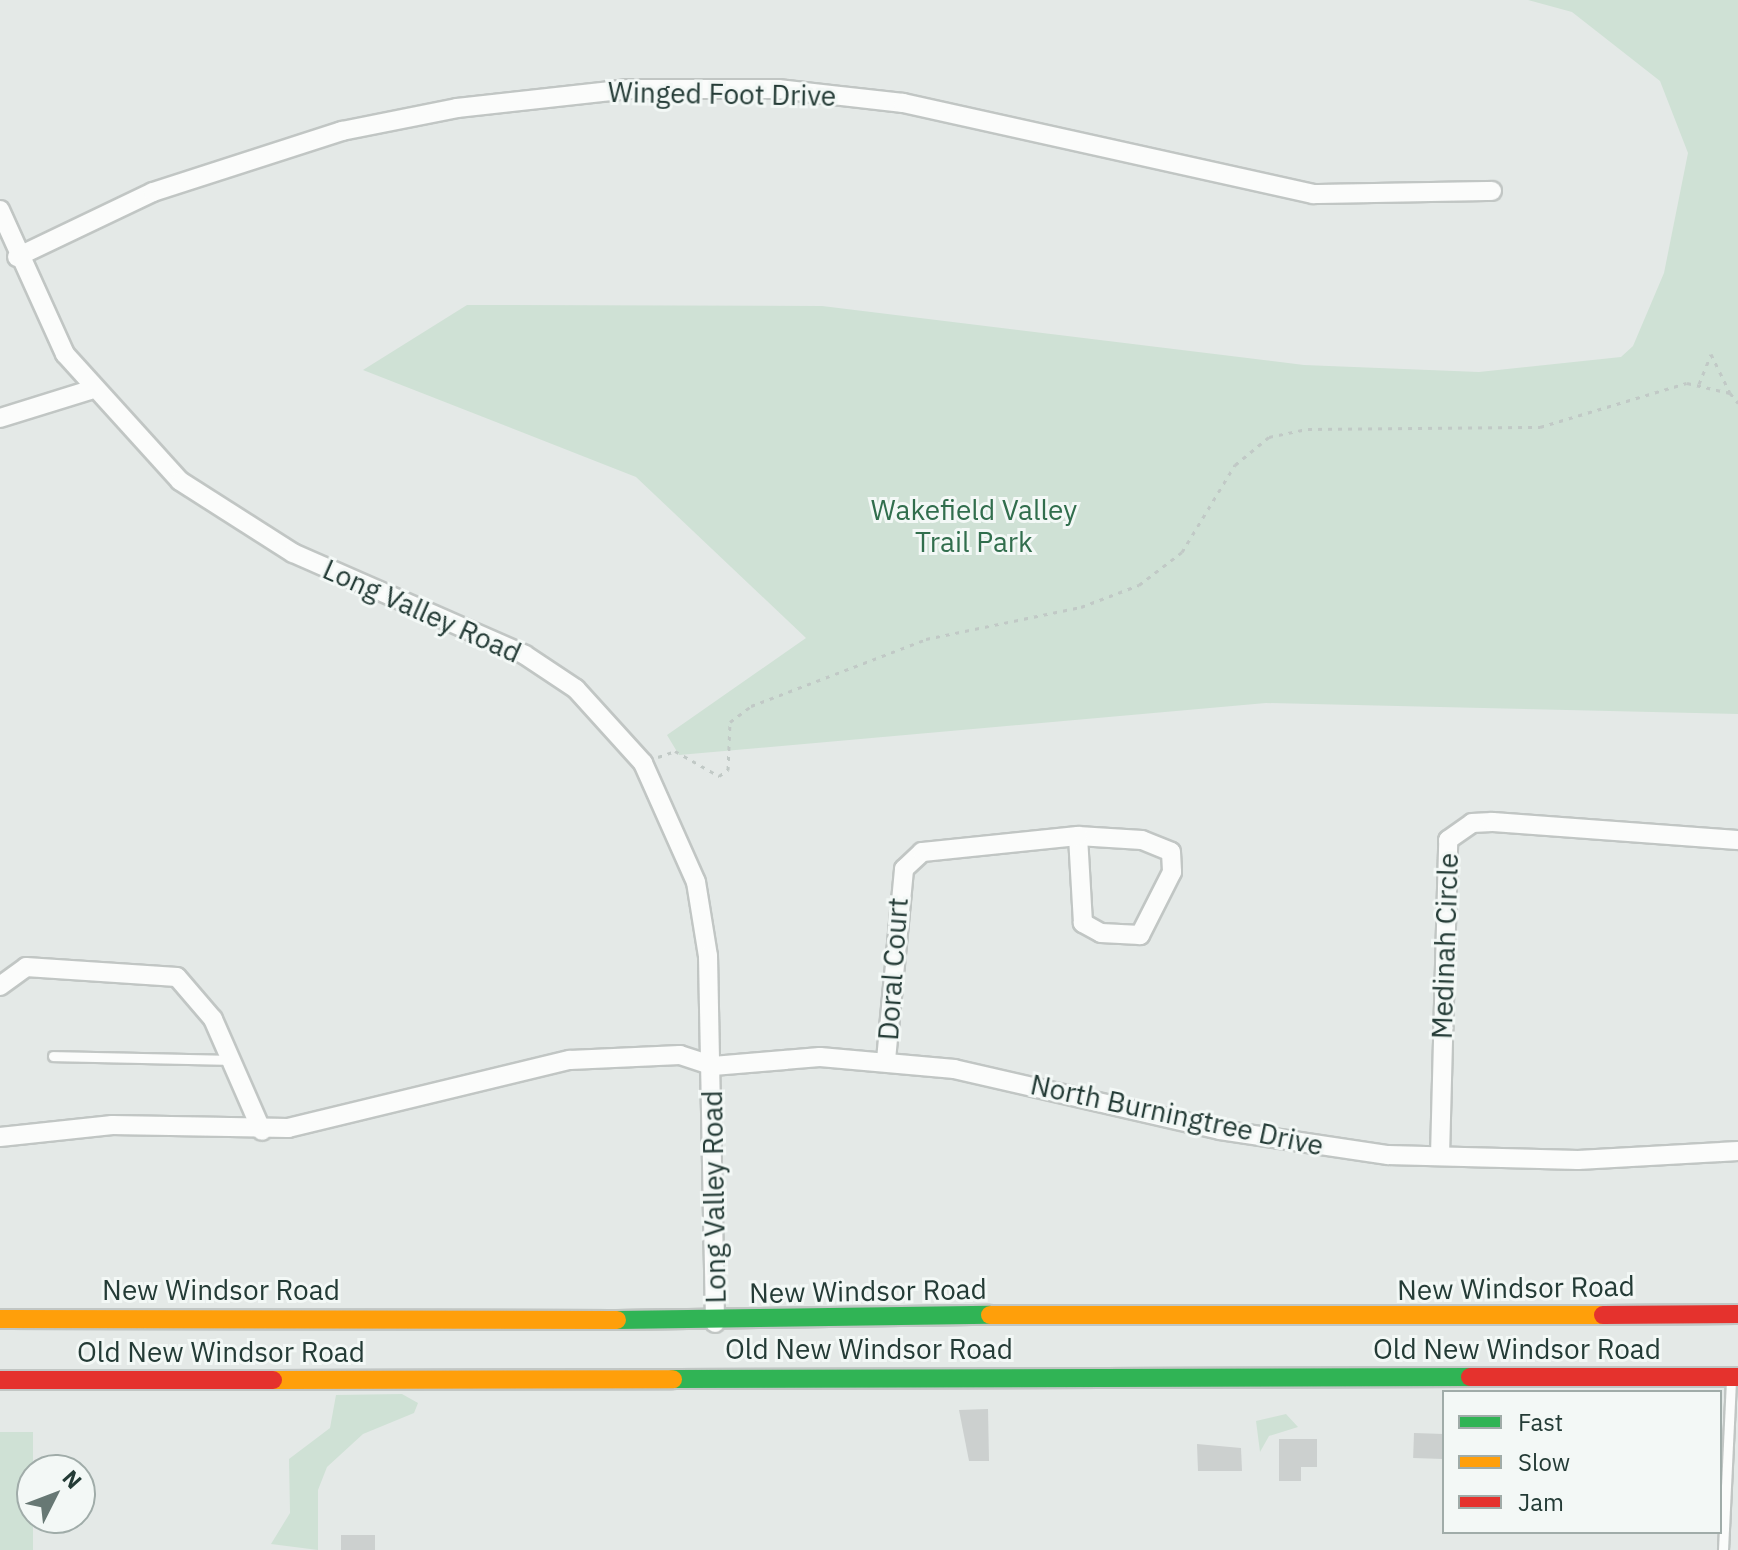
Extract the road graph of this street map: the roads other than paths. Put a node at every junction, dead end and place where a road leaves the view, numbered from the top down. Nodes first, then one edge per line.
1 (1492, 191) dead end
2 (0, 210) edge
3 (17, 257) junction
4 (90, 390) junction
5 (0, 418) edge
6 (1078, 836) junction
7 (1738, 840) edge
8 (0, 986) edge
9 (53, 1056) dead end
10 (234, 1060) junction
11 (886, 1060) junction
12 (713, 1066) junction
13 (262, 1131) junction
14 (0, 1137) edge
15 (1738, 1151) edge
16 (1440, 1156) junction
17 (1738, 1314) edge
18 (0, 1319) edge
19 (715, 1323) junction
20 (1734, 1377) edge
21 (0, 1380) edge
22 (1723, 1550) edge

1 - 3 street, Winged Foot Drive
2 - 3 street, Long Valley Road
3 - 4 street, Long Valley Road
4 - 5 street
4 - 12 street, Long Valley Road
6 - 6 street, Doral Court
6 - 11 street, Doral Court
7 - 16 street, Medinah Circle
8 - 10 street
9 - 10 lane
10 - 13 street
11 - 12 street, North Burningtree Drive
11 - 16 street, North Burningtree Drive
12 - 13 street
12 - 19 street, Long Valley Road
13 - 14 street
15 - 16 street, North Burningtree Drive
17 - 19 main road, New Windsor Road
18 - 19 main road, New Windsor Road
20 - 21 main road, Old New Windsor Road
20 - 22 lane

